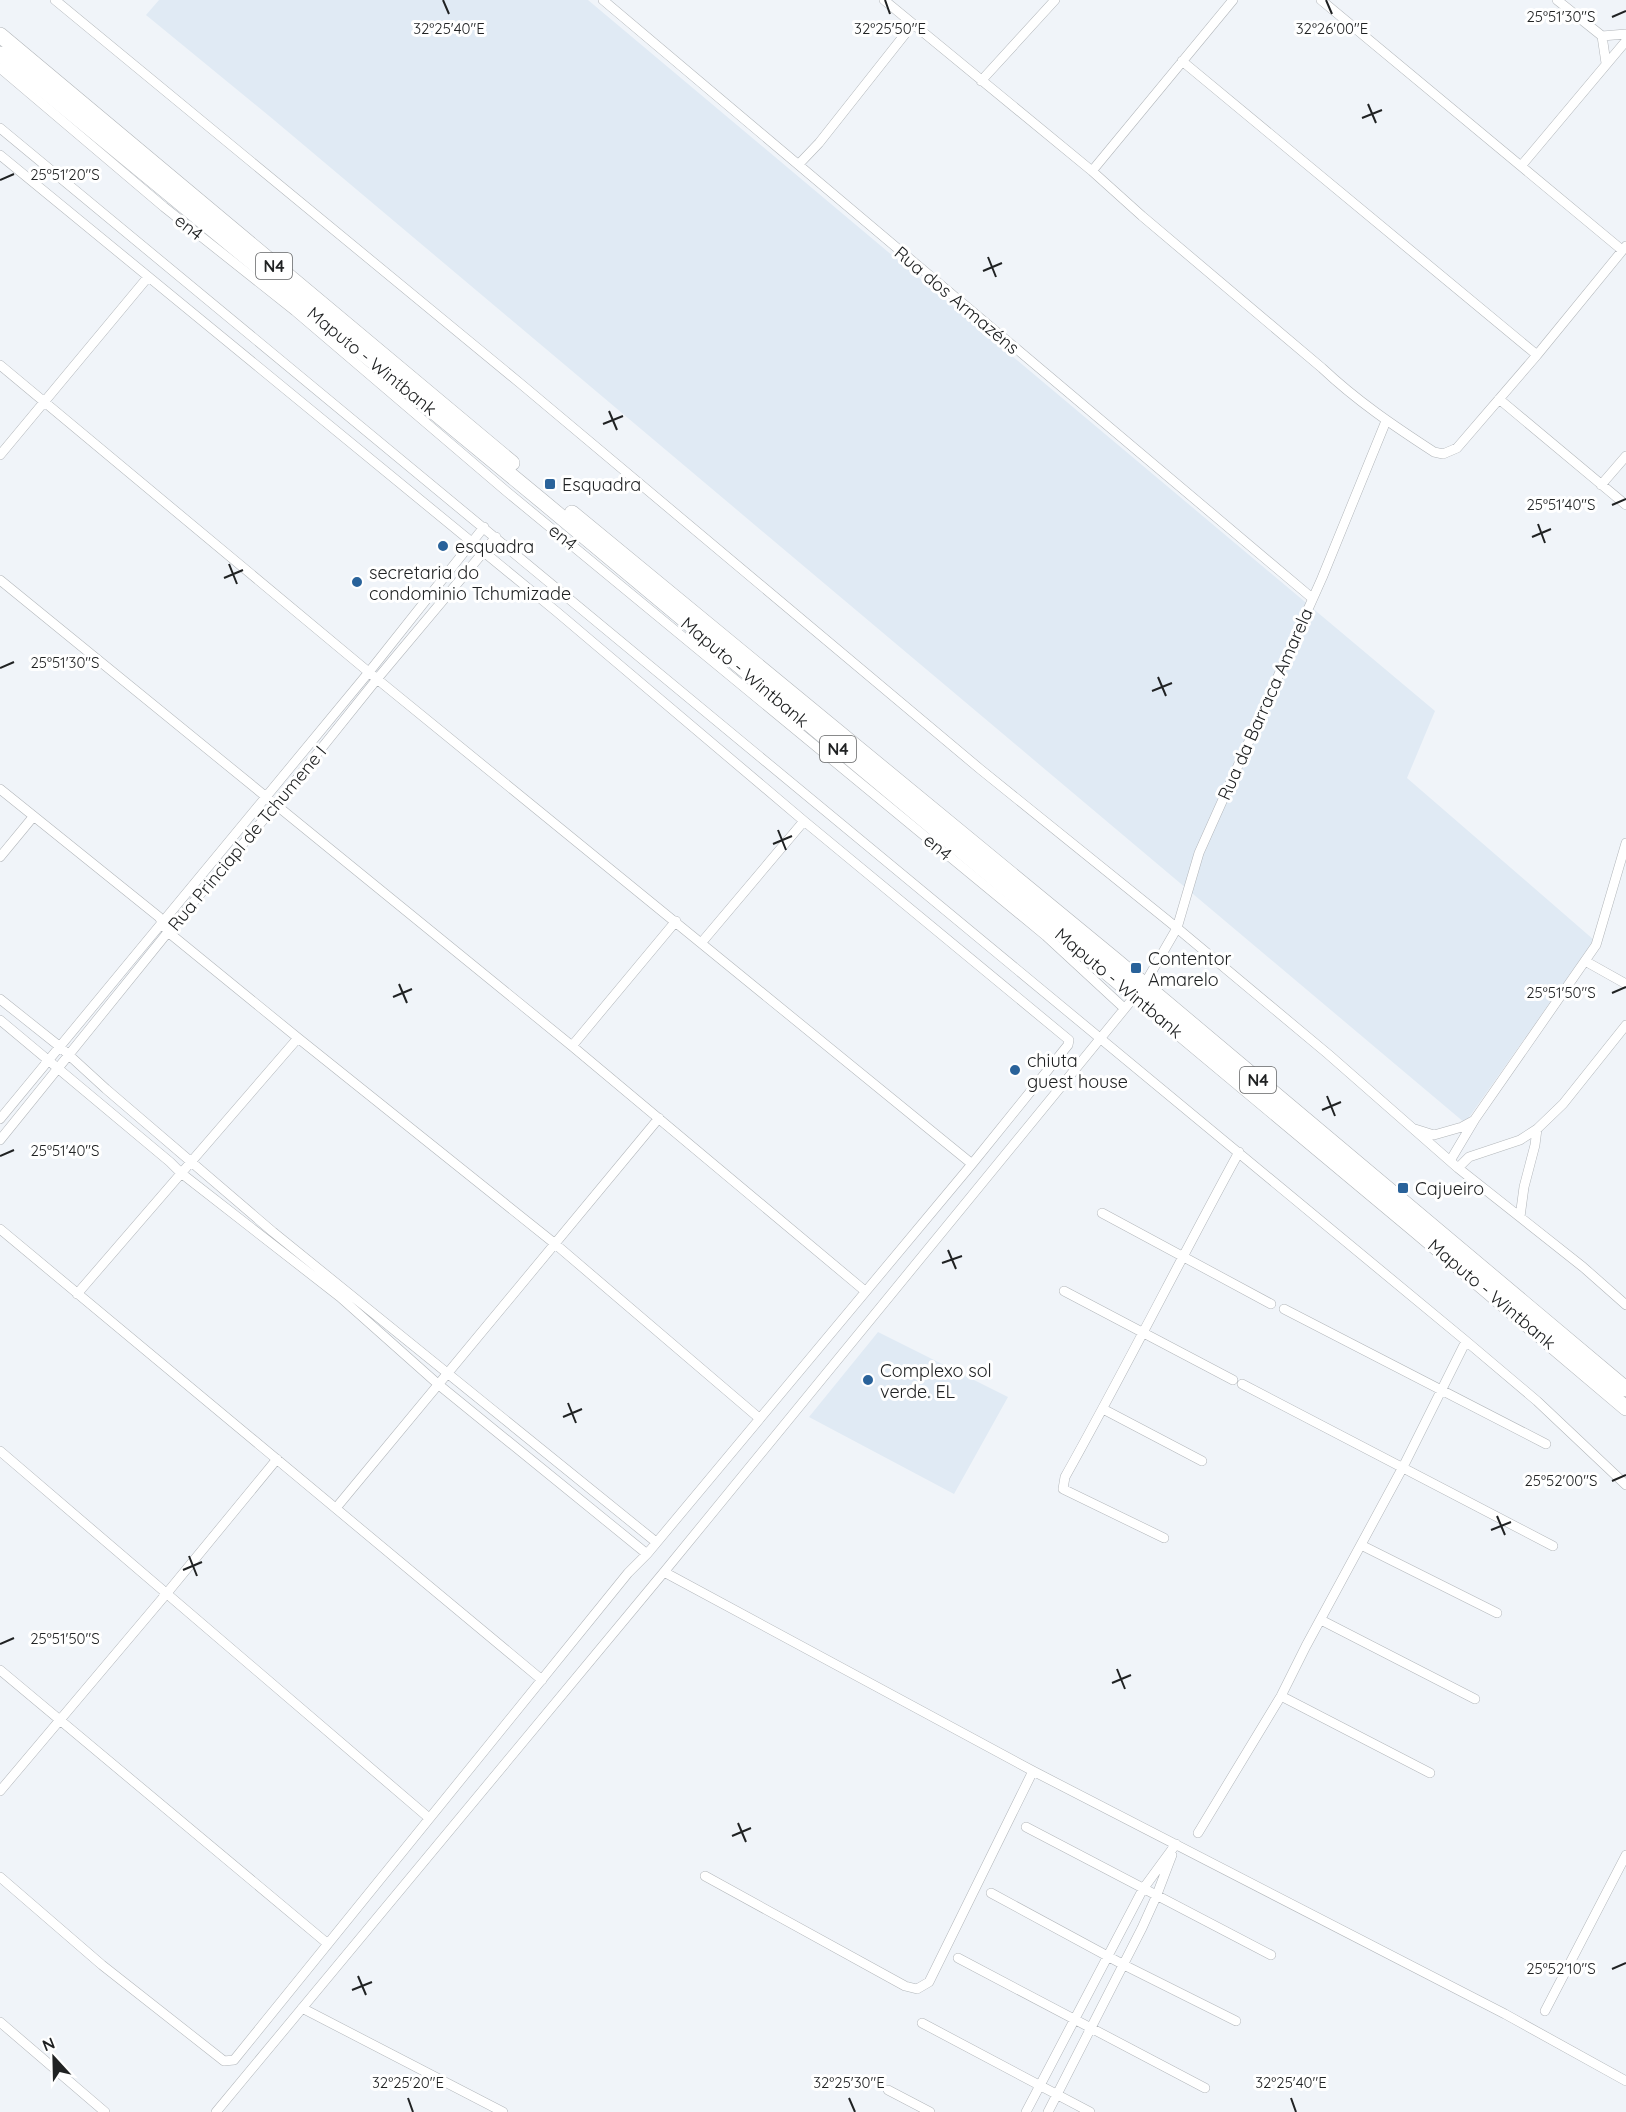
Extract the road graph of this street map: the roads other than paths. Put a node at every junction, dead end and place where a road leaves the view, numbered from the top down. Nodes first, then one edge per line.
1 (55, 0) edge
2 (603, 0) edge
3 (884, 0) edge
4 (1055, 0) edge
5 (1233, 0) edge
6 (1321, 0) edge
7 (1557, 0) edge
8 (913, 24) junction
9 (1626, 34) edge
10 (0, 35) edge
11 (1602, 36) junction
12 (1626, 41) edge
13 (0, 54) edge
14 (1182, 61) junction
15 (1606, 63) junction
16 (0, 68) edge
17 (981, 81) junction
18 (0, 128) edge
19 (0, 155) edge
20 (800, 164) junction
21 (1521, 166) junction
22 (1092, 171) junction
23 (1624, 248) edge
24 (148, 277) junction
25 (1537, 355) junction
26 (0, 365) edge
27 (1499, 399) junction
28 (45, 401) junction
29 (1386, 421) junction
30 (0, 455) edge
31 (1626, 456) edge
32 (1601, 485) junction
33 (1626, 505) edge
34 (484, 527) junction
35 (496, 537) junction
36 (471, 541) junction
37 (483, 551) junction
38 (0, 580) edge
39 (1312, 598) junction
40 (369, 672) junction
41 (377, 679) junction
42 (0, 789) edge
43 (265, 796) junction
44 (276, 805) junction
45 (33, 817) junction
46 (804, 821) junction
47 (1626, 843) edge
48 (0, 857) edge
49 (676, 921) junction
50 (162, 922) junction
51 (1177, 928) junction
52 (168, 932) junction
53 (702, 942) junction
54 (1585, 961) junction
55 (1626, 984) edge
56 (1140, 991) junction
57 (0, 999) edge
58 (1124, 1008) junction
59 (0, 1020) edge
60 (1626, 1025) edge
61 (298, 1038) junction
62 (1101, 1038) junction
63 (59, 1046) junction
64 (572, 1046) junction
65 (69, 1055) junction
66 (48, 1059) junction
67 (58, 1068) junction
68 (659, 1118) junction
69 (0, 1119) edge
70 (1475, 1119) junction
71 (1410, 1127) junction
72 (1537, 1129) junction
73 (0, 1140) edge
74 (1239, 1152) junction
75 (190, 1161) junction
76 (1450, 1161) junction
77 (972, 1164) junction
78 (1458, 1168) junction
79 (181, 1173) junction
80 (1102, 1213) dead end
81 (1520, 1217) junction
82 (0, 1229) edge
83 (554, 1242) junction
84 (1181, 1257) junction
85 (865, 1291) junction
86 (1064, 1292) dead end
87 (77, 1294) junction
88 (1271, 1304) dead end
89 (1626, 1305) edge
90 (1284, 1310) dead end
91 (1143, 1332) junction
92 (1466, 1341) junction
93 (448, 1374) junction
94 (1233, 1380) dead end
95 (1242, 1384) dead end
96 (439, 1385) junction
97 (1626, 1389) edge
98 (1442, 1390) junction
99 (1626, 1408) edge
100 (1103, 1409) junction
101 (759, 1418) junction
102 (1546, 1444) dead end
103 (0, 1451) edge
104 (277, 1459) junction
105 (1202, 1461) dead end
106 (1403, 1467) junction
107 (1626, 1485) edge
108 (336, 1508) junction
109 (1164, 1538) dead end
110 (656, 1542) junction
111 (1361, 1545) junction
112 (1552, 1546) dead end
113 (647, 1554) junction
114 (664, 1572) junction
115 (167, 1593) junction
116 (1497, 1612) dead end
117 (1321, 1620) junction
118 (0, 1670) edge
119 (542, 1680) junction
120 (1281, 1696) junction
121 (1475, 1699) dead end
122 (59, 1720) junction
123 (1033, 1771) junction
124 (1430, 1773) dead end
125 (0, 1791) edge
126 (429, 1818) junction
127 (1026, 1827) dead end
128 (1198, 1833) dead end
129 (1176, 1844) junction
130 (1626, 1855) edge
131 (705, 1876) dead end
132 (0, 1877) edge
133 (1143, 1889) junction
134 (991, 1893) dead end
135 (1156, 1897) junction
136 (327, 1944) junction
137 (1108, 1955) junction
138 (1271, 1955) dead end
139 (958, 1958) dead end
140 (1124, 1965) junction
141 (302, 2008) junction
142 (1545, 2011) dead end
143 (1073, 2020) junction
144 (1236, 2021) dead end
145 (0, 2022) edge
146 (922, 2023) dead end
147 (1091, 2027) junction
148 (1626, 2081) edge
149 (1040, 2086) junction
150 (1205, 2088) dead end
151 (888, 2090) dead end
152 (1057, 2096) junction
153 (486, 2108) edge
154 (105, 2112) edge
155 (216, 2112) edge
156 (503, 2112) edge
157 (930, 2112) edge
158 (1026, 2112) edge
159 (1048, 2112) edge
160 (1090, 2112) edge

1 - 51 street
2 - 20 street, Rua dos Armazéns
3 - 8 street
4 - 17 street
5 - 14 street
6 - 21 street
7 - 11 street
8 - 17 street
8 - 20 street
9 - 11 street
10 - 56 highway, Maputo - Wintbank / N4
11 - 15 street
12 - 15 street
13 - 56 highway, Maputo - Wintbank / N4
14 - 22 street
14 - 25 street
15 - 21 street
16 - 58 street, en4
17 - 22 street
18 - 34 street
19 - 24 street
20 - 39 street, Rua dos Armazéns
21 - 23 street
22 - 29 street
23 - 25 street
24 - 28 street
24 - 36 street
25 - 27 street
26 - 28 street
27 - 29 street
27 - 32 street
28 - 30 street
28 - 40 street
29 - 39 street, Rua da Barraca Amarela
31 - 32 street
32 - 33 street
34 - 35 street
34 - 36 street, Rua Princiapl de Tchumene I
35 - 37 street, Rua Princiapl de Tchumene I
35 - 62 street
36 - 37 street
36 - 40 street, Rua Princiapl de Tchumene I
37 - 41 street, Rua Princiapl de Tchumene I
37 - 46 street
38 - 43 street
39 - 51 street, Rua da Barraca Amarela
40 - 41 street
40 - 43 street, Rua Princiapl de Tchumene I
41 - 44 street, Rua Princiapl de Tchumene I
41 - 49 street
42 - 45 street
43 - 44 street
43 - 50 street, Rua Princiapl de Tchumene I
44 - 52 street, Rua Princiapl de Tchumene I
44 - 64 street
45 - 48 street
45 - 50 street
46 - 53 street
46 - 77 street
47 - 54 street
49 - 53 street
49 - 64 street
50 - 52 street
50 - 63 street, Rua Princiapl de Tchumene I
51 - 56 street, Rua da Barraca Amarela
51 - 71 street
52 - 61 street
52 - 65 street, Rua Princiapl de Tchumene I
53 - 77 street
54 - 55 street
54 - 70 street
56 - 58 street, Rua da Barraca Amarela
56 - 97 highway, Maputo - Wintbank / N4
56 - 99 highway, Maputo - Wintbank / N4
57 - 63 street
58 - 62 street, Rua da Barraca Amarela
59 - 66 street
60 - 72 street
61 - 75 street
61 - 83 street
62 - 74 street
62 - 114 street, Rua da Barraca Amarela
63 - 65 street
63 - 66 street, Rua Princiapl de Tchumene I
64 - 68 street
65 - 67 street, Rua Princiapl de Tchumene I
65 - 75 street
66 - 67 street
66 - 69 street, Rua Princiapl de Tchumene I
67 - 73 street, Rua Princiapl de Tchumene I
67 - 79 street
68 - 83 street
68 - 85 street
70 - 71 street
70 - 76 street
71 - 76 street
72 - 78 street
72 - 81 street
74 - 84 street
74 - 92 street
75 - 79 street
75 - 93 street
76 - 78 street
77 - 85 street
78 - 81 street
79 - 87 street
79 - 96 street
80 - 84 street
81 - 89 street
82 - 87 street
83 - 93 street
83 - 101 street
84 - 88 street
84 - 91 street
85 - 101 street
86 - 91 street
87 - 104 street
90 - 98 street
91 - 94 street
91 - 100 street
92 - 98 street
92 - 107 street
93 - 96 street
93 - 110 street
95 - 106 street
96 - 108 street
96 - 113 street
98 - 102 street
98 - 106 street
100 - 105 street
100 - 109 street
101 - 110 street
103 - 115 street
104 - 108 street
104 - 115 street
106 - 111 street
106 - 112 street
108 - 119 street
110 - 113 street
111 - 116 street
111 - 117 street
113 - 119 street
114 - 123 street
114 - 141 street, Rua da Barraca Amarela
115 - 122 street
115 - 126 street
117 - 120 street
117 - 121 street
118 - 122 street
119 - 126 street
120 - 124 street
120 - 128 street
122 - 125 street
122 - 136 street
123 - 129 street
123 - 131 street
126 - 136 street
127 - 133 street
129 - 133 street
129 - 135 street
129 - 148 street
130 - 142 street
132 - 136 street
133 - 135 street
133 - 137 street
134 - 137 street
135 - 138 street
135 - 140 street
137 - 140 street
137 - 143 street
139 - 143 street
140 - 144 street
140 - 147 street
141 - 153 street
141 - 155 street, Rua da Barraca Amarela
143 - 147 street
143 - 149 street
145 - 154 street
146 - 149 street
147 - 150 street
147 - 152 street
149 - 152 street
149 - 158 street
151 - 157 street
152 - 159 street
152 - 160 street
153 - 156 street

